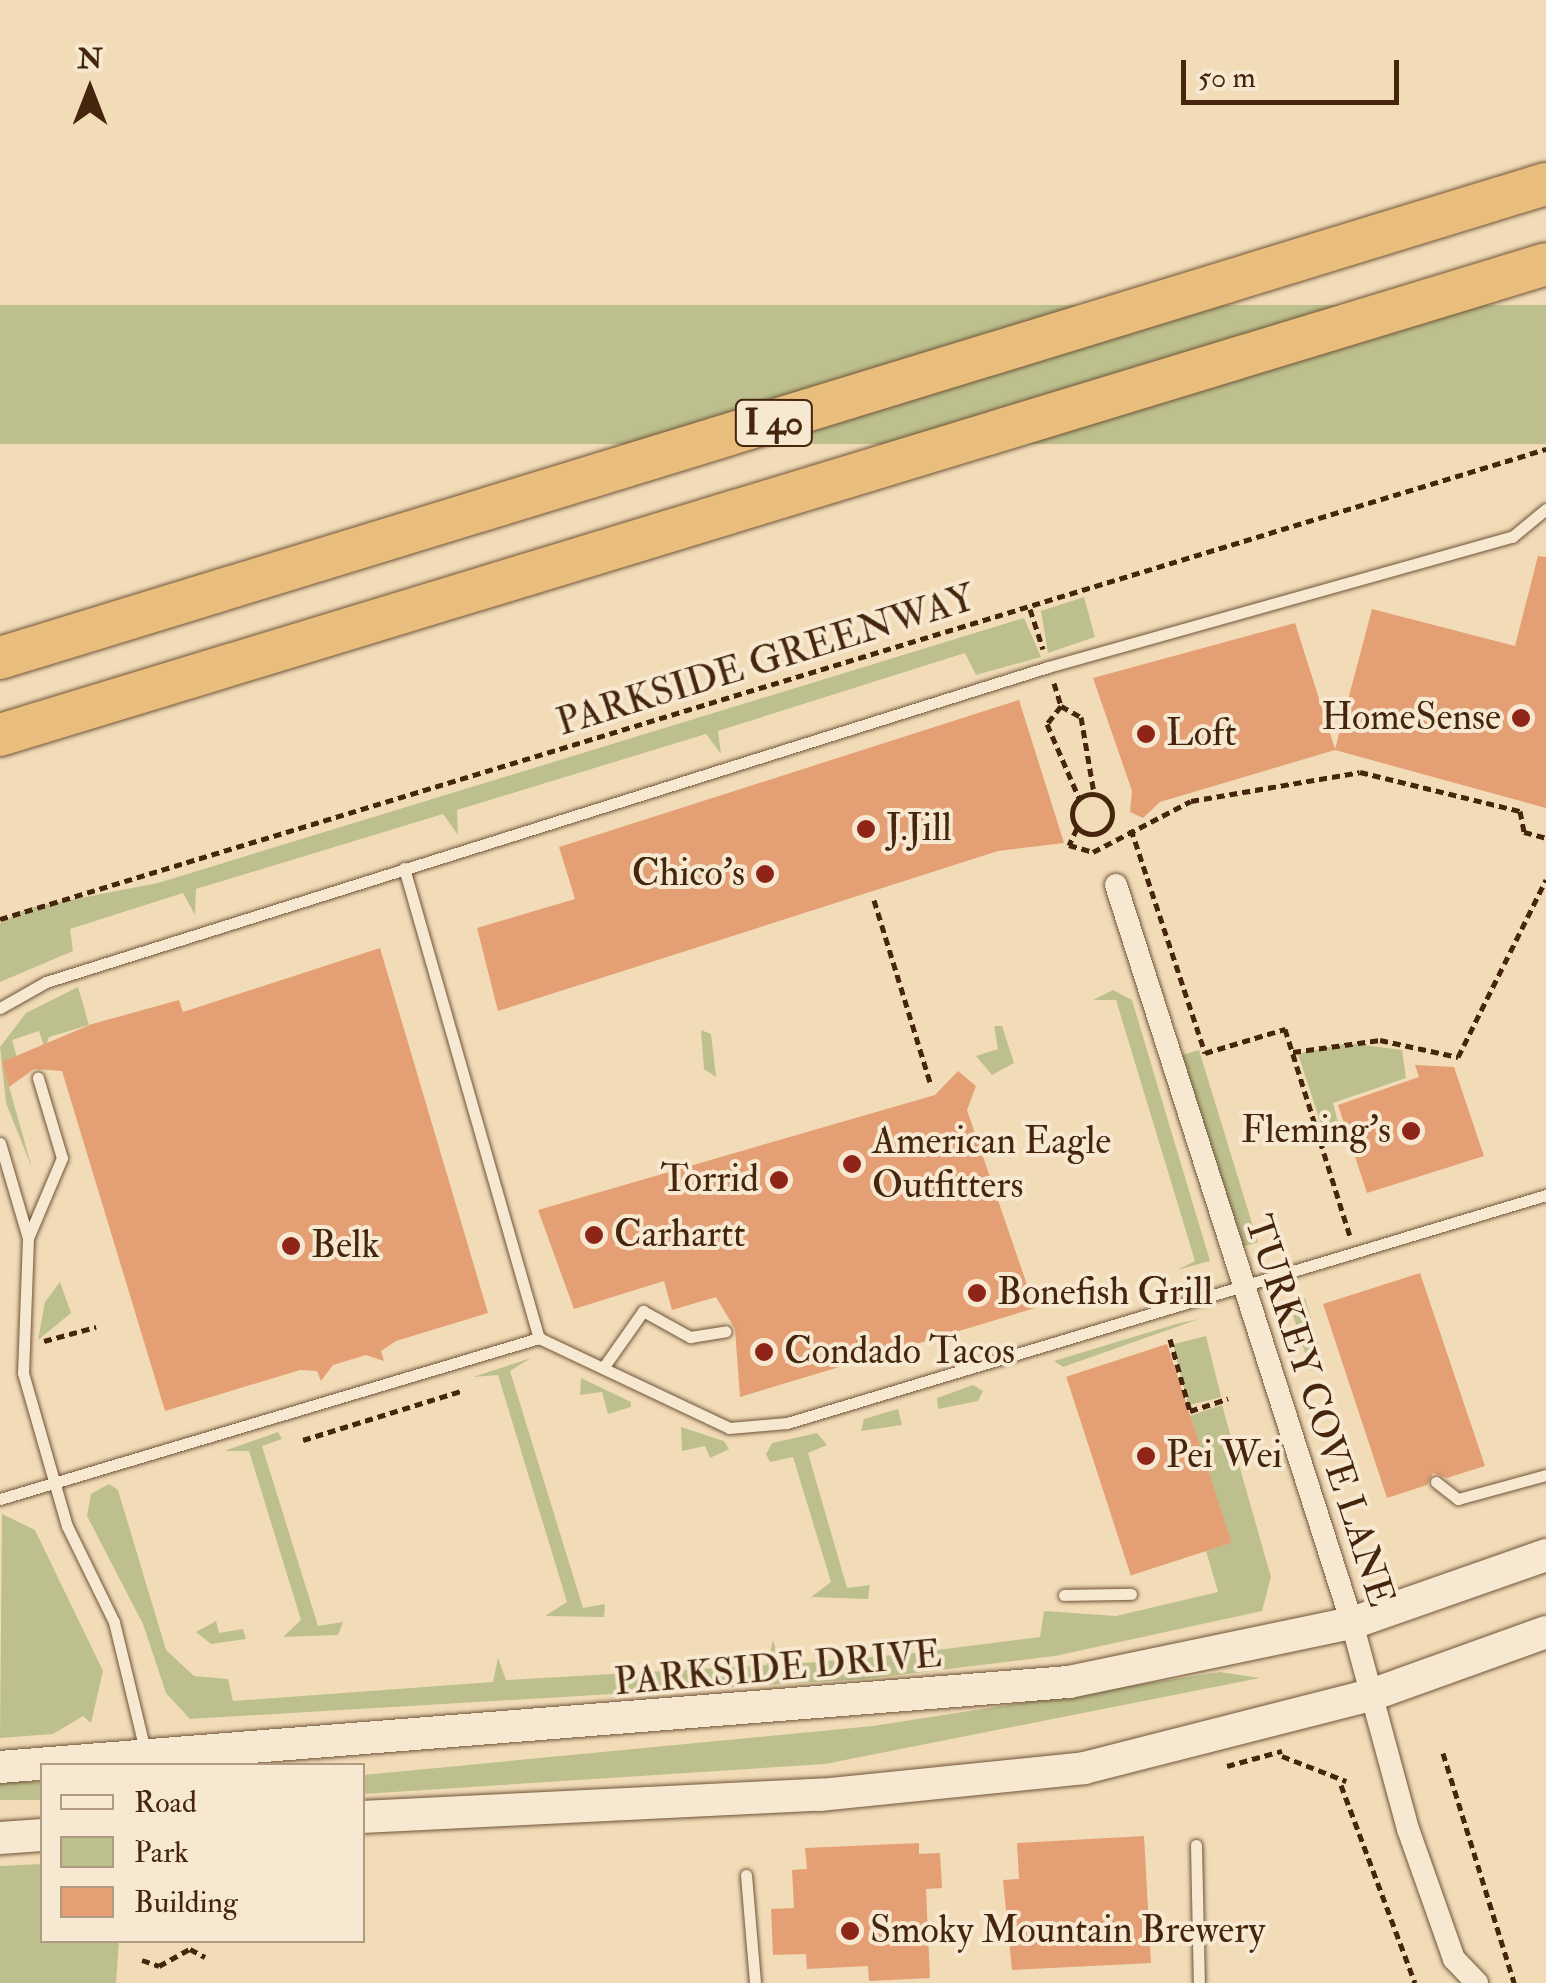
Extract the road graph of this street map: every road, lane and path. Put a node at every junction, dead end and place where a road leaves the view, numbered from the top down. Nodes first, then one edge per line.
1 (1546, 184) edge
2 (1546, 264) edge
3 (1546, 449) edge
4 (1546, 510) edge
5 (0, 658) edge
6 (0, 735) edge
7 (1094, 793) junction
8 (1079, 798) junction
9 (1077, 828) junction
10 (1131, 829) junction
11 (1546, 838) edge
12 (404, 868) junction
13 (1546, 880) edge
14 (1116, 884) dead end
15 (874, 900) dead end
16 (0, 919) edge
17 (0, 1008) edge
18 (1292, 1052) junction
19 (38, 1078) dead end
20 (931, 1085) dead end
21 (0, 1143) edge
22 (1546, 1195) edge
23 (1347, 1228) dead end
24 (28, 1238) junction
25 (1240, 1290) junction
26 (96, 1328) dead end
27 (726, 1331) dead end
28 (539, 1338) junction
29 (1170, 1338) dead end
30 (21, 1344) junction
31 (603, 1368) junction
32 (462, 1391) dead end
33 (1228, 1399) dead end
34 (303, 1440) dead end
35 (1546, 1475) edge
36 (56, 1482) junction
37 (1436, 1482) dead end
38 (0, 1498) edge
39 (1546, 1555) edge
40 (1131, 1594) dead end
41 (1064, 1595) dead end
42 (1352, 1623) junction
43 (1546, 1632) edge
44 (1374, 1694) junction
45 (1443, 1753) dead end
46 (1282, 1756) dead end
47 (147, 1762) edge
48 (118, 1763) edge
49 (40, 1766) edge
50 (0, 1767) edge
51 (365, 1817) edge
52 (40, 1835) edge
53 (0, 1838) edge
54 (1196, 1846) dead end
55 (746, 1875) dead end
56 (205, 1957) dead end
57 (1454, 1959) junction
58 (142, 1960) dead end
59 (755, 1983) edge
60 (1199, 1983) edge
61 (1415, 1983) edge
62 (1451, 1983) edge
63 (1477, 1983) edge
64 (1514, 1983) edge

1 - 5 highway, I 40
2 - 6 highway, I 40
3 - 16 path, PARKSIDE GREENWAY
4 - 12 lane
7 - 8 path
7 - 8 path
7 - 9 path
8 - 9 path
9 - 10 path
10 - 11 path
10 - 18 path
12 - 17 lane
12 - 28 lane
13 - 18 path
14 - 25 street, TURKEY COVE LANE
15 - 20 path
18 - 23 path
19 - 24 lane
21 - 24 lane
22 - 25 lane
24 - 30 lane
25 - 31 lane
25 - 42 street, TURKEY COVE LANE
26 - 30 path
27 - 31 lane
28 - 31 lane
28 - 36 lane
29 - 33 path
30 - 36 lane
32 - 34 path
35 - 37 lane
36 - 38 lane
36 - 47 lane
39 - 42 street, PARKSIDE DRIVE
40 - 41 lane
42 - 44 street, TURKEY COVE LANE
42 - 47 street, PARKSIDE DRIVE
43 - 44 street
44 - 51 street
44 - 57 street, TURKEY COVE LANE
45 - 64 path
46 - 61 path
47 - 48 street, PARKSIDE DRIVE
49 - 50 street, PARKSIDE DRIVE
52 - 53 street
54 - 60 lane
55 - 59 lane
56 - 58 path
57 - 62 street, TURKEY COVE LANE
57 - 63 street, TURKEY COVE LANE

